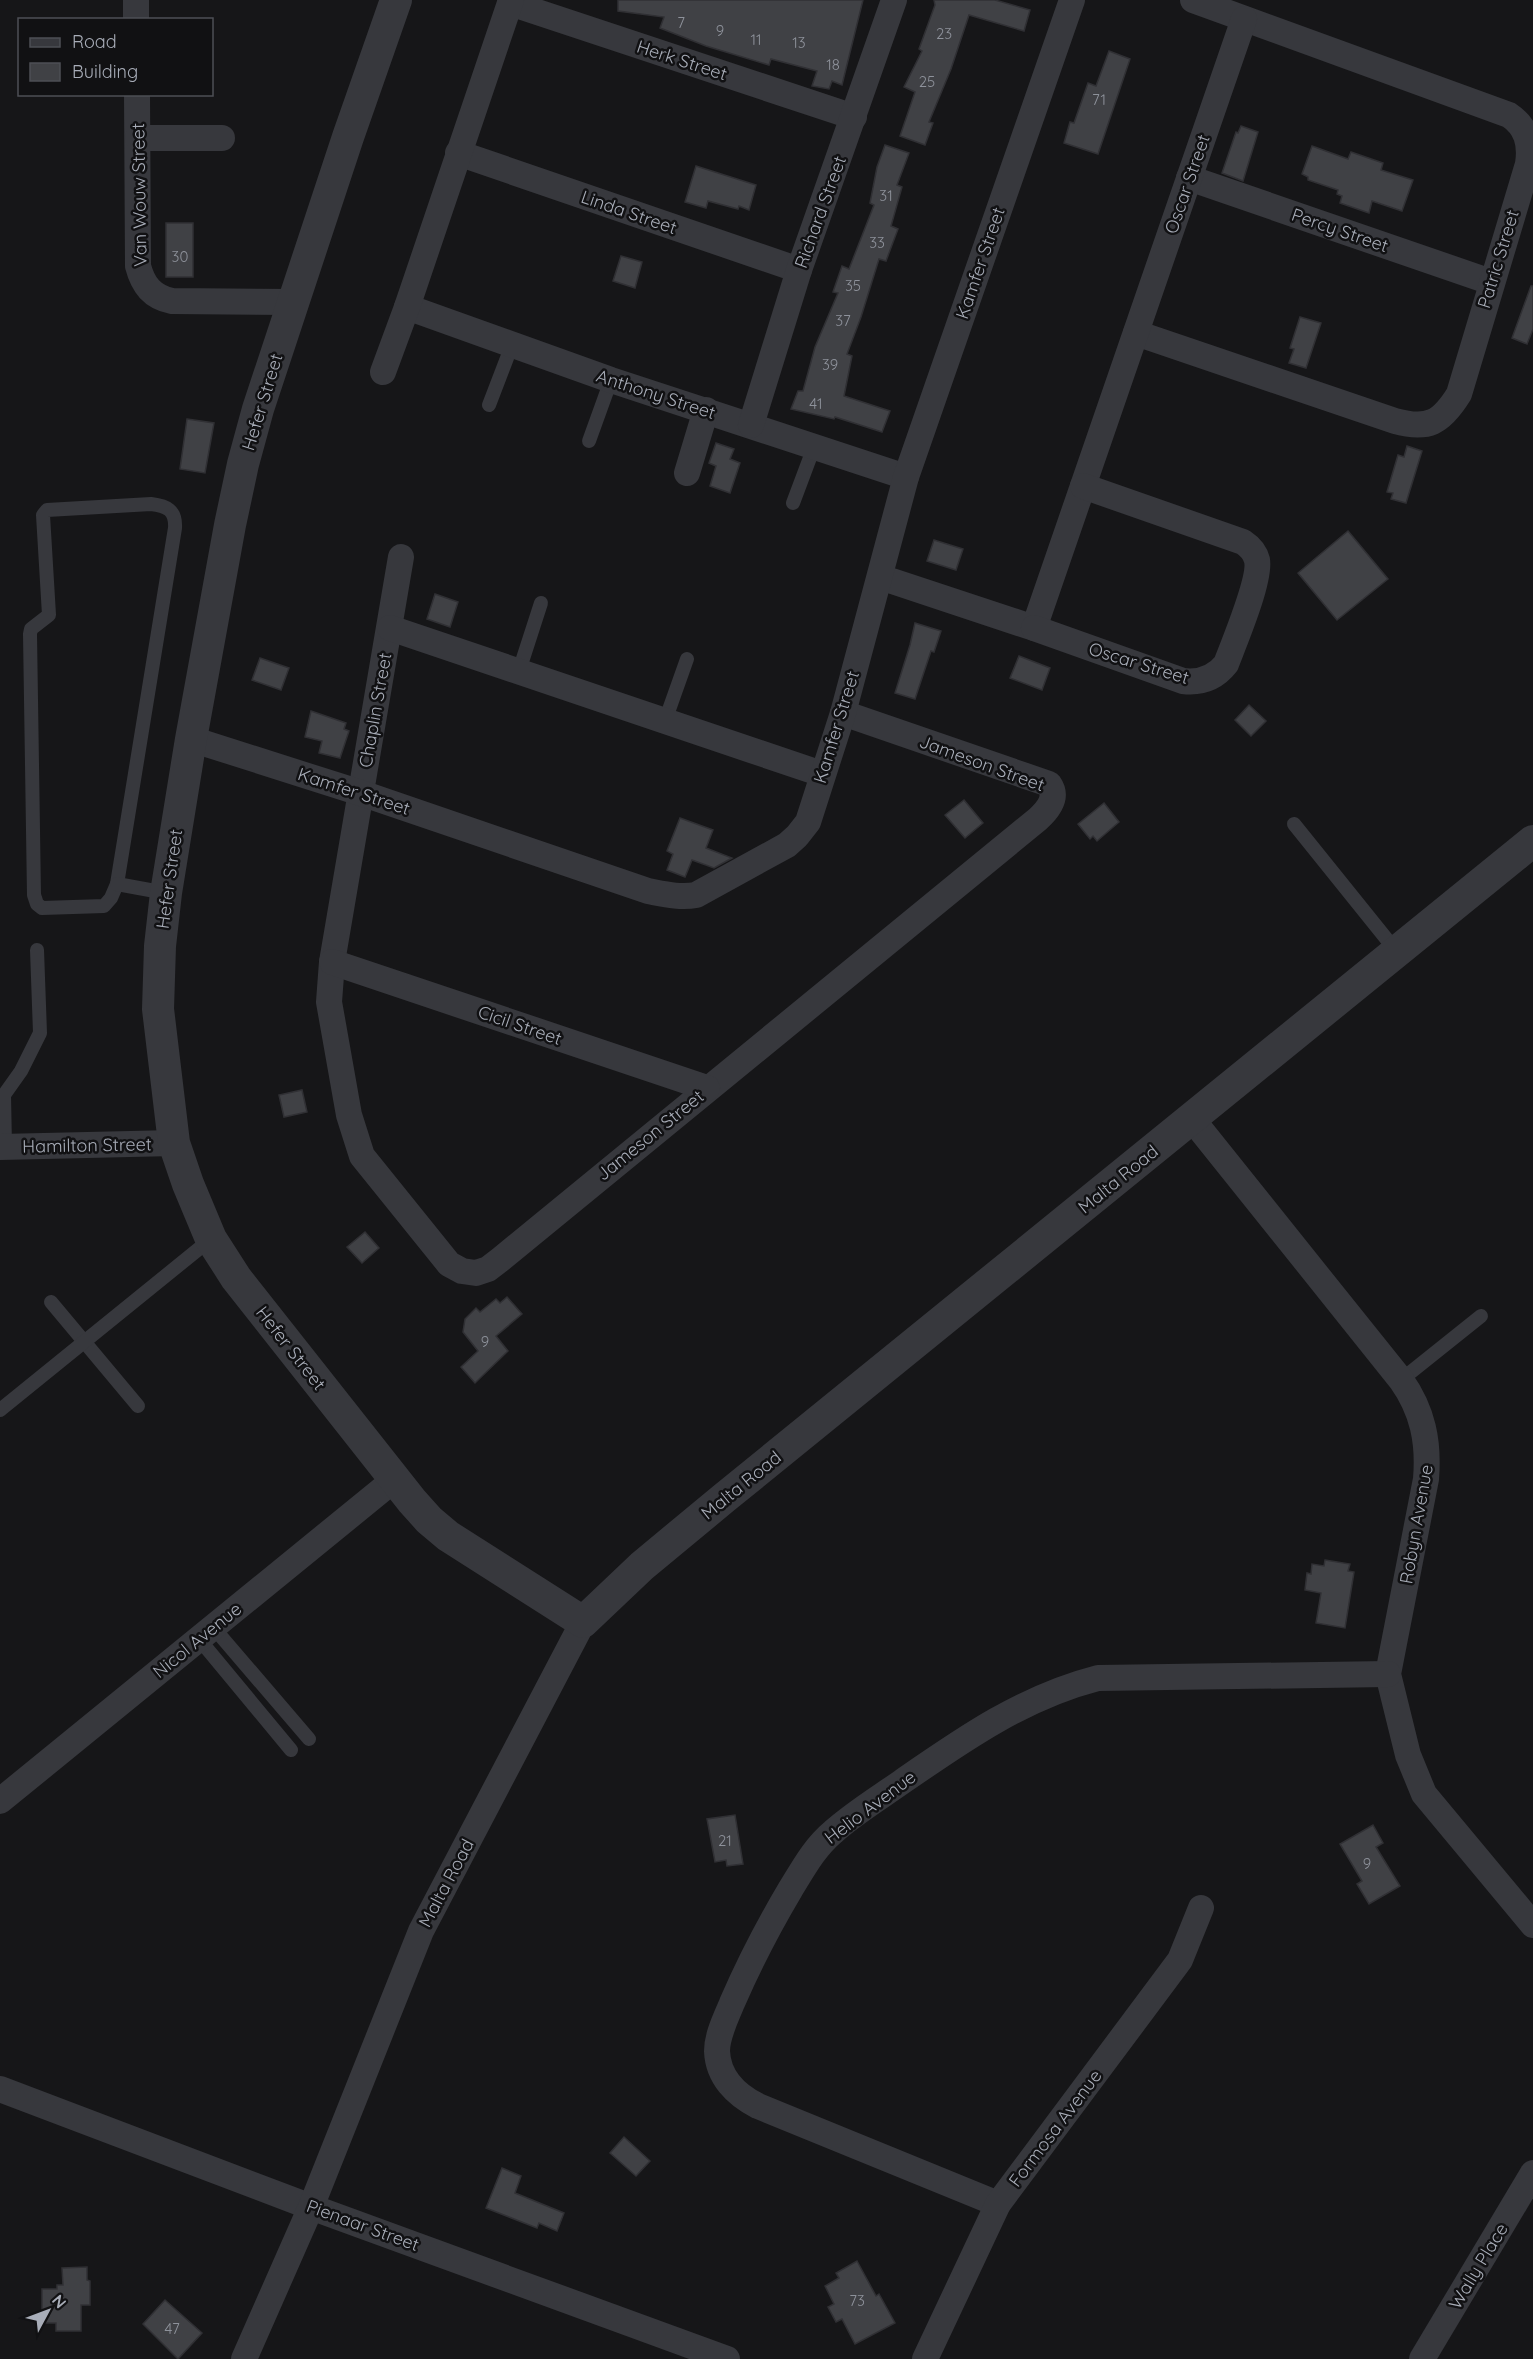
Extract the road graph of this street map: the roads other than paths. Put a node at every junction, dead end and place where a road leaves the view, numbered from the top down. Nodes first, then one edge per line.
1 (136, 0) edge
2 (396, 0) edge
3 (894, 0) edge
4 (1072, 0) edge
5 (1193, 0) edge
6 (511, 1) edge
7 (136, 18) edge
8 (1244, 19) junction
9 (137, 96) edge
10 (854, 117) junction
11 (138, 138) junction
12 (222, 138) dead end
13 (458, 153) junction
14 (1189, 178) junction
15 (799, 270) junction
16 (1491, 282) junction
17 (294, 302) junction
18 (408, 307) junction
19 (1136, 333) junction
20 (512, 345) junction
21 (383, 372) dead end
22 (611, 380) junction
23 (489, 405) dead end
24 (706, 410) junction
25 (751, 425) junction
26 (589, 441) dead end
27 (814, 447) junction
28 (687, 473) dead end
29 (906, 477) junction
30 (1083, 486) junction
31 (793, 503) dead end
32 (401, 557) dead end
33 (880, 577) junction
34 (542, 603) dead end
35 (390, 628) junction
36 (1034, 628) junction
37 (687, 659) dead end
38 (519, 671) junction
39 (843, 713) junction
40 (665, 721) junction
41 (191, 739) junction
42 (822, 774) junction
43 (361, 793) junction
44 (1294, 824) dead end
45 (1533, 841) edge
46 (117, 884) junction
47 (166, 893) junction
48 (37, 950) dead end
49 (1397, 952) junction
50 (332, 962) junction
51 (707, 1088) junction
52 (1192, 1119) junction
53 (174, 1143) junction
54 (2, 1147) edge
55 (212, 1239) junction
56 (51, 1302) dead end
57 (1481, 1316) dead end
58 (83, 1341) junction
59 (1401, 1380) junction
60 (138, 1406) dead end
61 (0, 1410) edge
62 (395, 1479) junction
63 (583, 1622) junction
64 (206, 1633) junction
65 (1388, 1674) junction
66 (309, 1739) dead end
67 (291, 1750) dead end
68 (0, 1801) edge
69 (1201, 1908) dead end
70 (1533, 1925) edge
71 (0, 2089) edge
72 (1533, 2173) edge
73 (999, 2204) junction
74 (311, 2207) junction
75 (244, 2359) edge
76 (727, 2359) edge
77 (925, 2359) edge
78 (1422, 2359) edge

1 - 7 street
2 - 17 street, Hefer Street
3 - 10 street, Richard Street
4 - 29 street, Kamfer Street
5 - 8 street, Patric Street
6 - 10 street, Herk Street
6 - 13 street
8 - 14 street, Oscar Street
8 - 16 street, Patric Street
9 - 11 street, Van Wouw Street
10 - 15 street, Richard Street
11 - 12 street
11 - 17 street, Van Wouw Street
13 - 15 street, Linda Street
13 - 18 street
14 - 16 street, Percy Street
14 - 19 street, Oscar Street
15 - 25 street, Richard Street
16 - 19 street, Patric Street
17 - 41 street, Hefer Street
18 - 20 street, Anthony Street
18 - 21 street
19 - 30 street, Oscar Street
20 - 22 street, Anthony Street
20 - 23 lane
22 - 24 street, Anthony Street
22 - 26 lane
24 - 25 street, Anthony Street
24 - 28 street
25 - 27 street, Anthony Street
27 - 29 street, Anthony Street
27 - 31 lane
29 - 33 street, Kamfer Street
30 - 36 street, Oscar Street
30 - 36 street, Oscar Street
32 - 35 street, Chaplin Street
33 - 36 street, Oscar Street
33 - 39 street, Kamfer Street
34 - 38 lane
35 - 38 street, Chaplin Street
35 - 43 street, Chaplin Street
37 - 40 lane
38 - 40 street, Chaplin Street
39 - 42 street, Kamfer Street
39 - 51 street, Jameson Street
40 - 42 street, Chaplin Street
41 - 43 street, Kamfer Street
41 - 47 street, Hefer Street
42 - 43 street, Kamfer Street
43 - 50 street, Jameson Street
44 - 49 lane
45 - 49 street, Malta Road
46 - 46 lane
46 - 47 lane
47 - 53 street, Hefer Street
48 - 54 lane
49 - 52 street, Malta Road
50 - 51 street, Cicil Street
50 - 51 street, Jameson Street
52 - 59 street, Robyn Avenue
52 - 63 street, Malta Road
53 - 54 street, Hamilton Street
53 - 55 street, Hefer Street
55 - 58 lane
55 - 62 street, Hefer Street
56 - 58 lane
57 - 59 lane
58 - 60 lane
58 - 61 lane
59 - 65 street, Robyn Avenue
62 - 63 street, Hefer Street
62 - 64 street, Nicol Avenue
63 - 74 street, Malta Road
64 - 66 lane
64 - 67 lane
64 - 68 street, Nicol Avenue
65 - 70 street, Robyn Avenue
65 - 73 street, Helio Avenue
69 - 73 street, Formosa Avenue
71 - 74 street, Pienaar Street
72 - 78 street, Wally Place
73 - 77 street, Formosa Avenue
74 - 75 street, Malta Road
74 - 76 street, Pienaar Street

